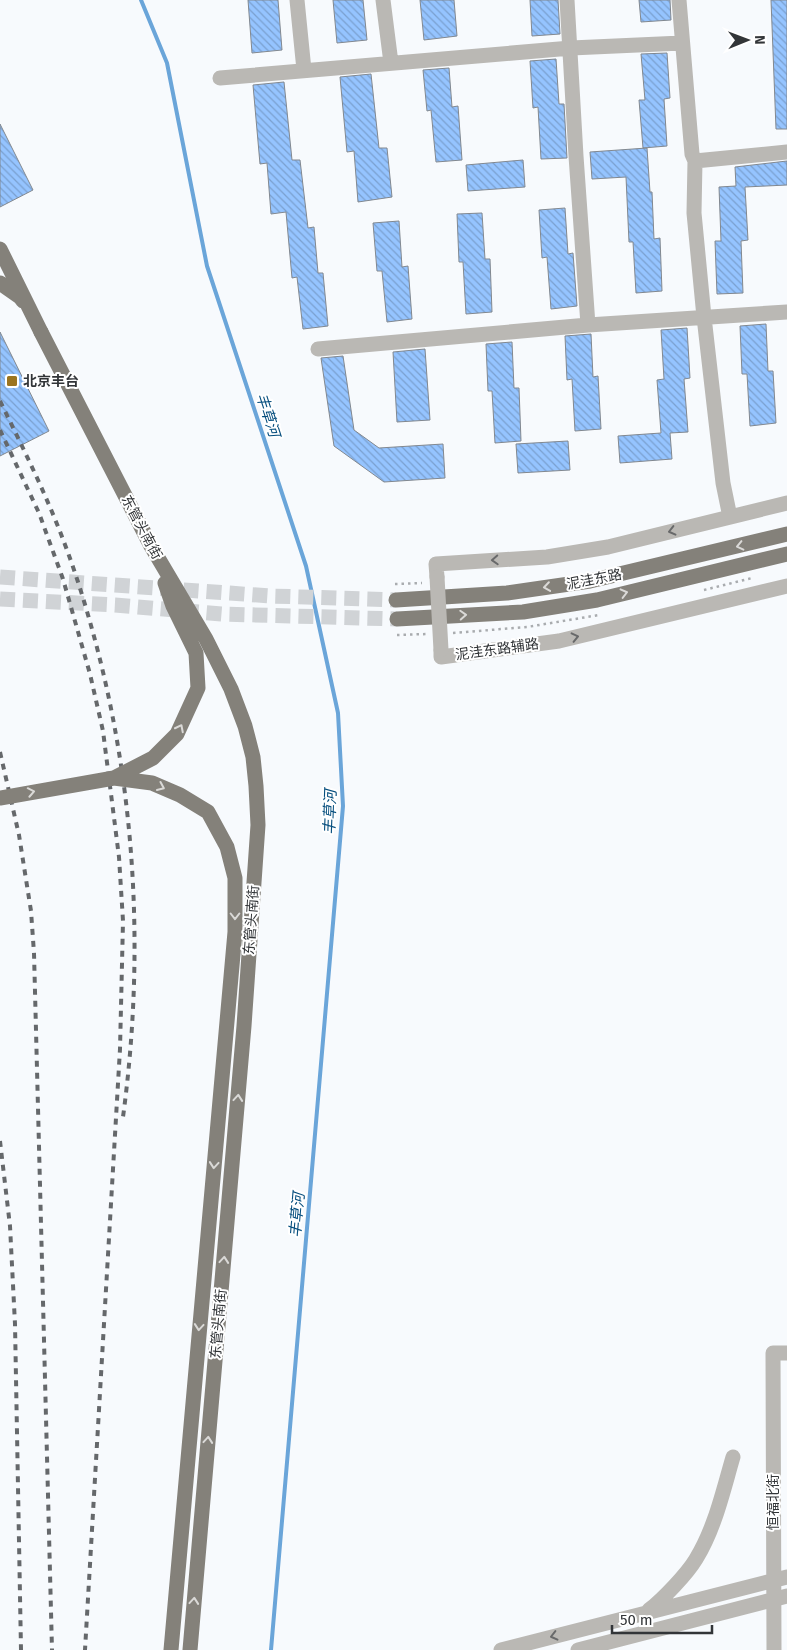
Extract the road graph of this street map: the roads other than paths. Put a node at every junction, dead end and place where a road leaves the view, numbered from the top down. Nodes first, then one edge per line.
1 (298, 0) edge
2 (383, 0) edge
3 (567, 0) edge
4 (678, 0) edge
5 (682, 43) junction
6 (571, 48) junction
7 (390, 63) junction
8 (304, 70) junction
9 (220, 78) dead end
10 (787, 152) edge
11 (695, 161) junction
12 (0, 249) edge
13 (0, 283) edge
14 (787, 312) edge
15 (704, 317) junction
16 (588, 325) junction
17 (41, 332) junction
18 (318, 349) dead end
19 (787, 503) edge
20 (730, 517) junction
21 (787, 534) edge
22 (151, 546) junction
23 (787, 554) edge
24 (787, 586) edge
25 (396, 600) tunnel mouth
26 (397, 619) tunnel mouth
27 (114, 778) junction
28 (0, 798) edge
29 (780, 1353) edge
30 (733, 1457) dead end
31 (780, 1579) edge
32 (780, 1598) edge
33 (644, 1614) junction
34 (593, 1627) junction
35 (576, 1631) junction
36 (593, 1648) edge
37 (171, 1650) edge
38 (190, 1650) edge
39 (501, 1650) edge
40 (577, 1650) edge
41 (774, 1650) edge

1 - 8 street
2 - 7 street
3 - 6 street
4 - 5 street
5 - 6 street
5 - 11 street
6 - 7 street
6 - 16 street
7 - 8 street
8 - 9 street
10 - 11 street
11 - 15 street
12 - 17 main road, 东管头南街
13 - 17 main road
14 - 15 street
15 - 16 street
15 - 20 street
16 - 18 street
17 - 22 main road, 东管头南街, bridge
19 - 20 street, 泥洼东路辅路
20 -> 24 street, 泥洼东路辅路, bridge
21 -> 25 main road, 泥洼东路
27 -> 22 main road, bridge
38 -> 22 main road, 东管头南街, bridge
26 -> 23 main road, 泥洼东路
28 -> 27 main road, bridge
27 -> 37 main road, 东管头南街, bridge
29 - 31 street, 恒福北街
30 - 33 street
31 - 32 street, 恒福北街
31 - 33 street
32 - 36 street
32 - 41 street, 恒福北街
33 - 34 street
34 - 35 street
34 - 36 street
35 -> 39 street
35 - 40 street
36 - 40 street

